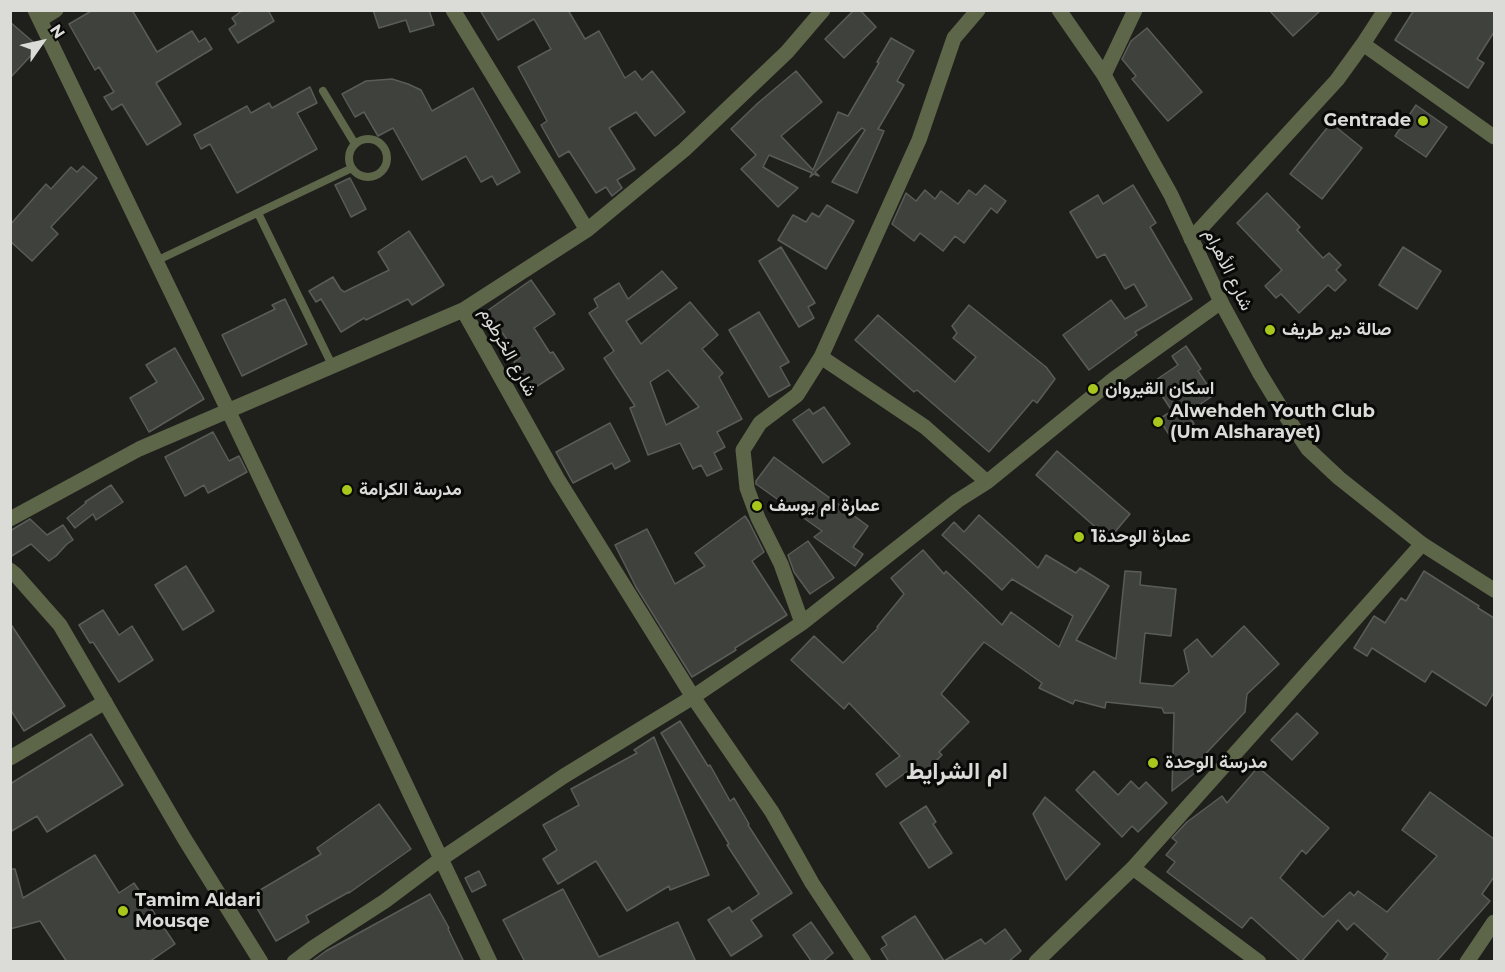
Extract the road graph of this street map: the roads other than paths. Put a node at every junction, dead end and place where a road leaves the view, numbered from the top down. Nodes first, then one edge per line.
1 (56, 10) edge
2 (453, 10) edge
3 (823, 10) edge
4 (978, 10) edge
5 (1059, 10) edge
6 (1136, 10) edge
7 (1385, 10) edge
8 (38, 15) edge
9 (1363, 44) junction
10 (1104, 75) junction
11 (323, 91) dead end
12 (1494, 137) edge
13 (355, 144) junction
14 (352, 168) junction
15 (258, 213) junction
16 (586, 230) junction
17 (1191, 239) junction
18 (156, 261) junction
19 (1221, 302) junction
20 (463, 310) junction
21 (821, 357) junction
22 (332, 365) junction
23 (228, 410) junction
24 (987, 482) junction
25 (10, 519) edge
26 (1422, 544) junction
27 (10, 570) edge
28 (1492, 582) edge
29 (802, 623) junction
30 (693, 697) junction
31 (105, 702) junction
32 (10, 758) edge
33 (441, 859) junction
34 (1133, 868) junction
35 (1494, 922) edge
36 (261, 962) edge
37 (294, 962) edge
38 (490, 962) edge
39 (864, 962) edge
40 (1036, 962) edge
41 (1259, 962) edge
42 (1467, 962) edge

1 - 8 street
2 - 16 street
3 - 16 street, شارع الخرطوم
4 - 21 street
5 - 10 street, شارع الأهرام
6 - 10 street
7 - 9 street
8 - 18 street
9 - 12 street
9 - 17 street
10 - 17 street, شارع الأهرام
11 - 13 lane
13 - 14 lane
13 - 14 lane
14 - 15 lane
15 - 18 lane
15 - 22 lane
16 - 20 street, شارع الخرطوم
17 - 19 street, شارع الأهرام
18 - 23 street
19 - 24 street
19 - 26 street, شارع الأهرام
20 - 22 street
20 - 30 street, شارع الخرطوم
21 - 24 street
21 - 29 street
22 - 23 street
23 - 25 street
23 - 33 street
24 - 29 street
26 - 28 street, شارع الأهرام
26 - 34 street
27 - 31 street
29 - 30 street
30 - 33 street
30 - 39 street, شارع الخرطوم
31 - 32 street
31 - 36 street
33 - 37 street
33 - 38 street
34 - 40 street
34 - 41 street
35 - 42 street

